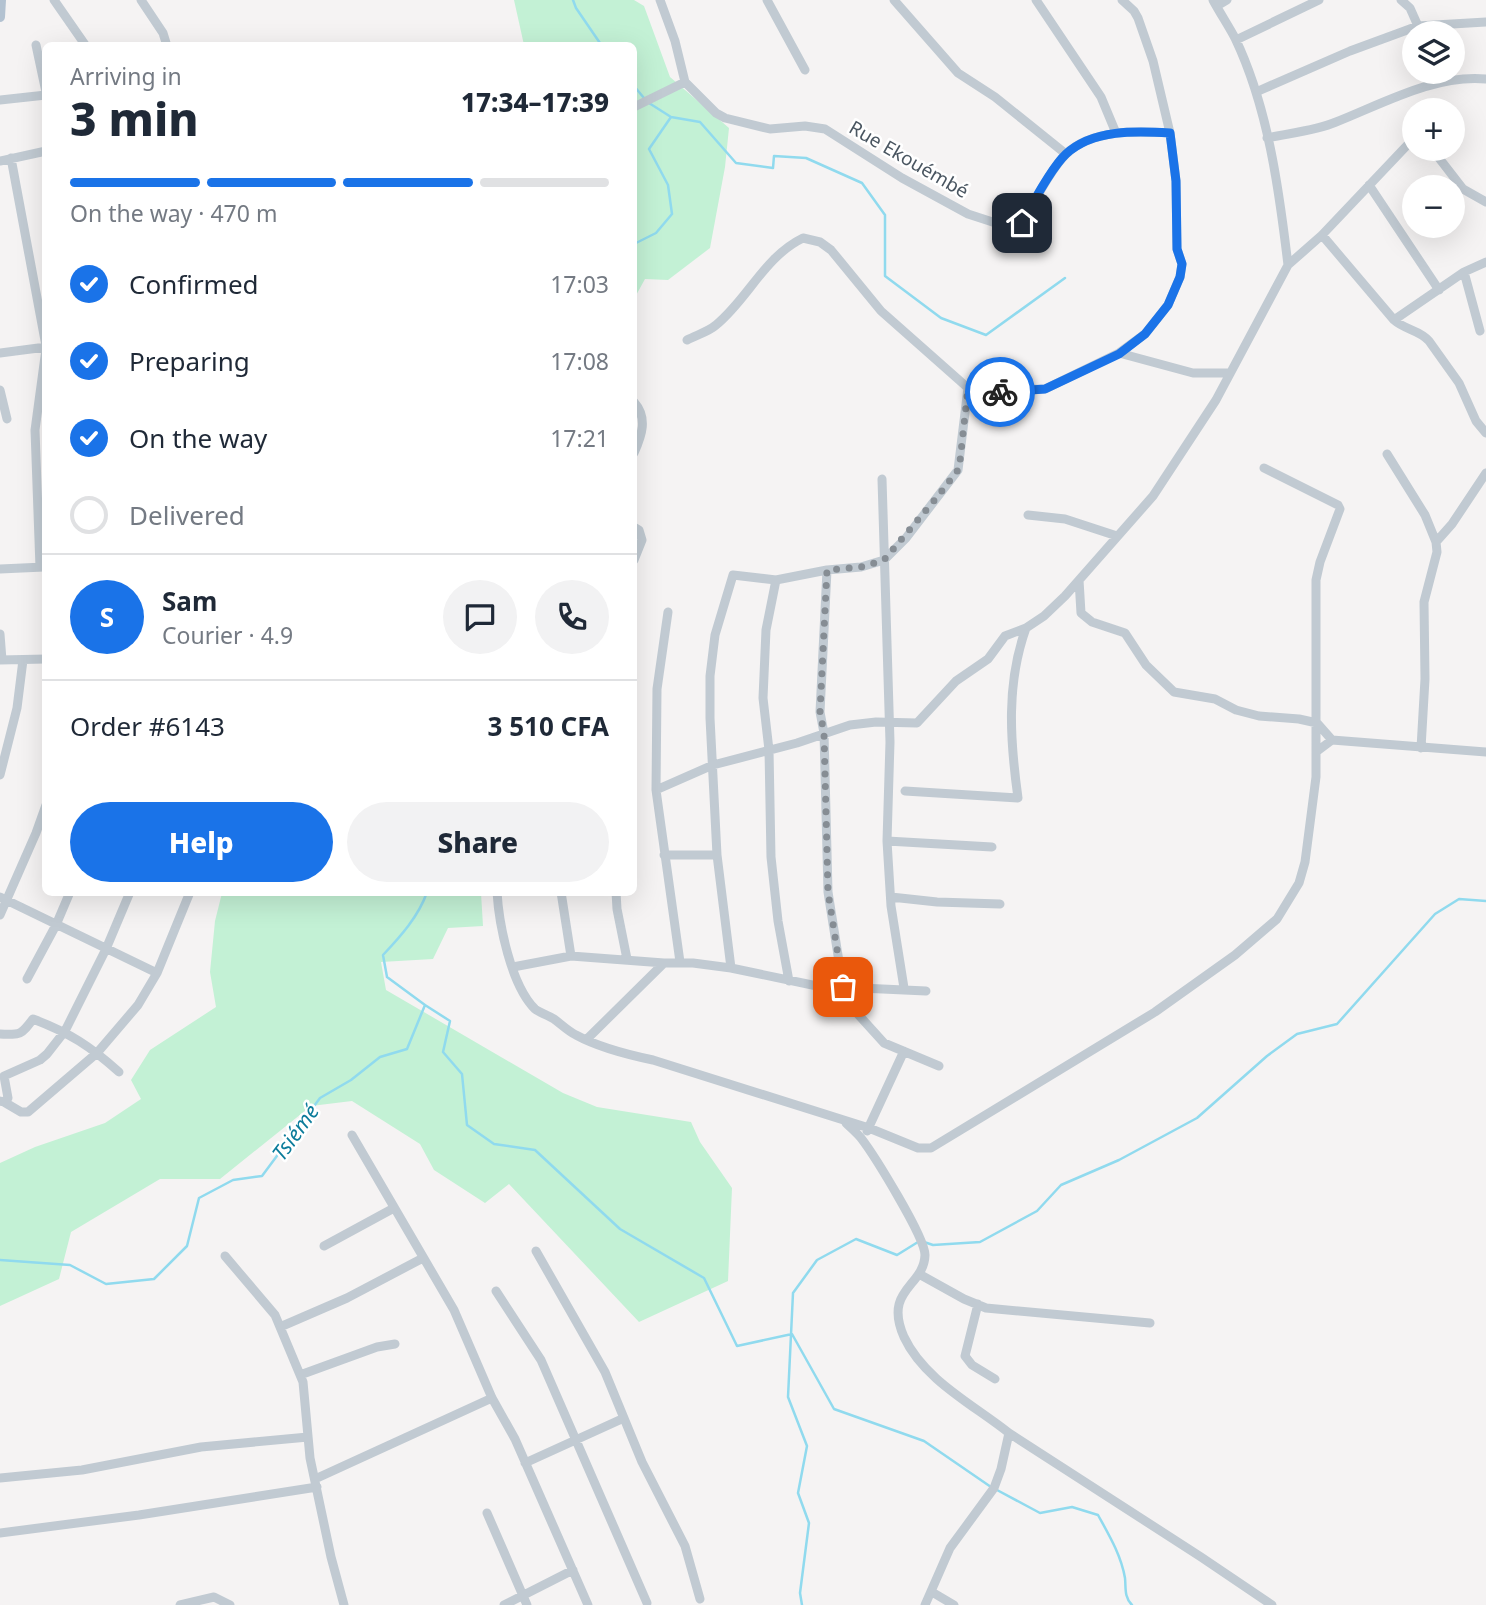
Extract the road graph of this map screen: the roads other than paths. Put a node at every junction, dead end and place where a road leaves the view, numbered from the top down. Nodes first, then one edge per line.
1 (1, 0) edge
2 (54, 0) edge
3 (141, 0) edge
4 (660, 0) edge
5 (767, 0) edge
6 (894, 0) edge
7 (1036, 0) edge
8 (1122, 0) edge
9 (1227, 0) edge
10 (1319, 0) edge
11 (1401, 0) edge
12 (1215, 3) edge
13 (0, 17) edge
14 (1416, 21) edge
15 (1486, 22) edge
16 (1465, 23) edge
17 (1402, 32) edge
18 (1236, 40) junction
19 (83, 42) edge
20 (166, 42) edge
21 (36, 44) dead end
22 (805, 70) dead end
23 (42, 73) edge
24 (1486, 79) edge
25 (685, 82) junction
26 (1256, 92) junction
27 (42, 94) edge
28 (0, 100) edge
29 (637, 106) edge
30 (1116, 133) junction
31 (1170, 133) junction
32 (1267, 138) junction
33 (1402, 151) edge
34 (42, 152) edge
35 (1066, 154) junction
36 (12, 159) junction
37 (0, 161) edge
38 (1441, 161) edge
39 (1369, 185) junction
40 (1486, 202) edge
41 (1322, 235) junction
42 (1486, 262) edge
43 (1288, 265) junction
44 (1464, 272) junction
45 (1439, 289) junction
46 (1394, 320) junction
47 (42, 325) edge
48 (1480, 331) dead end
49 (687, 340) dead end
50 (42, 348) edge
51 (0, 353) edge
52 (1119, 354) junction
53 (1228, 373) junction
54 (42, 377) edge
55 (968, 388) junction
56 (0, 390) edge
57 (637, 407) edge
58 (7, 419) dead end
59 (1486, 433) edge
60 (637, 444) edge
61 (1387, 454) dead end
62 (1264, 468) dead end
63 (1486, 473) edge
64 (882, 479) dead end
65 (1028, 515) dead end
66 (637, 529) edge
67 (1117, 536) junction
68 (1436, 542) junction
69 (42, 550) edge
70 (637, 552) edge
71 (884, 560) junction
72 (42, 567) edge
73 (0, 569) edge
74 (827, 570) junction
75 (776, 580) junction
76 (1079, 580) junction
77 (668, 612) dead end
78 (1026, 628) junction
79 (0, 634) edge
80 (42, 659) edge
81 (1, 660) edge
82 (23, 660) junction
83 (888, 723) junction
84 (1317, 723) junction
85 (824, 733) junction
86 (1332, 740) junction
87 (1421, 748) junction
88 (769, 750) junction
89 (1486, 751) edge
90 (1316, 752) junction
91 (713, 765) junction
92 (0, 775) edge
93 (656, 790) junction
94 (905, 791) dead end
95 (42, 814) edge
96 (887, 841) junction
97 (992, 847) dead end
98 (664, 855) junction
99 (718, 855) junction
100 (68, 896) edge
101 (128, 896) edge
102 (188, 896) edge
103 (497, 896) edge
104 (562, 896) edge
105 (616, 896) edge
106 (891, 897) junction
107 (4, 899) edge
108 (1000, 904) dead end
109 (0, 915) edge
110 (56, 925) junction
111 (106, 949) junction
112 (570, 956) junction
113 (627, 960) junction
114 (680, 962) junction
115 (664, 964) junction
116 (513, 967) junction
117 (731, 968) junction
118 (157, 973) junction
119 (27, 979) dead end
120 (789, 981) junction
121 (817, 986) junction
122 (843, 987) junction
123 (904, 988) junction
124 (926, 991) dead end
125 (65, 1031) junction
126 (0, 1034) edge
127 (587, 1039) junction
128 (904, 1051) junction
129 (97, 1053) junction
130 (939, 1066) dead end
131 (119, 1072) dead end
132 (2, 1102) edge
133 (845, 1122) junction
134 (869, 1128) junction
135 (352, 1135) dead end
136 (861, 1137) junction
137 (394, 1208) junction
138 (324, 1246) dead end
139 (536, 1251) dead end
140 (225, 1256) dead end
141 (423, 1258) junction
142 (919, 1273) junction
143 (496, 1291) dead end
144 (978, 1304) junction
145 (1150, 1324) dead end
146 (280, 1327) junction
147 (395, 1344) dead end
148 (300, 1375) junction
149 (995, 1378) dead end
150 (492, 1398) junction
151 (624, 1418) junction
152 (1009, 1433) junction
153 (308, 1437) junction
154 (576, 1440) junction
155 (526, 1463) junction
156 (0, 1478) edge
157 (316, 1483) junction
158 (487, 1513) dead end
159 (0, 1533) edge
160 (573, 1570) junction
161 (932, 1592) junction
162 (701, 1599) dead end
163 (525, 1601) edge
164 (647, 1603) dead end
165 (180, 1605) edge
166 (230, 1605) edge
167 (344, 1605) edge
168 (504, 1605) edge
169 (588, 1605) edge
170 (925, 1605) edge
171 (954, 1605) edge
172 (1272, 1605) edge

1 - 13 main road
2 - 19 street
3 - 20 street
4 - 25 street
5 - 22 street
6 - 35 street
7 - 30 street
8 - 31 street
9 - 12 street
10 - 18 street
11 - 14 street
12 - 18 street
15 - 16 street
17 - 26 street
18 - 26 street
21 - 23 street
24 - 32 street
25 - 29 street
25 - 35 street, Rue Ekouémbé
26 - 32 street
27 - 28 street
30 - 31 street, Rue Ekouémbé
30 - 35 street, Rue Ekouémbé
31 - 52 street
32 - 43 street
33 - 39 street
34 - 36 street
36 - 37 street
36 - 47 street
38 - 40 street
39 - 41 street
39 - 45 street
41 - 43 street
41 - 46 street
42 - 44 street
43 - 53 street
44 - 45 street
44 - 48 street
45 - 46 street
46 - 59 street
49 - 55 street
50 - 51 street
52 - 53 street
52 - 55 street
53 - 67 street
54 - 69 street
55 - 71 street
56 - 58 street
57 - 60 street
61 - 68 street
62 - 84 street
63 - 68 street
64 - 71 street
65 - 67 street
66 - 70 street
67 - 76 street
68 - 87 street
71 - 74 street
71 - 83 street
72 - 73 street
74 - 75 street
74 - 85 street
75 - 88 street
75 - 91 street
76 - 78 street
76 - 84 street
77 - 93 street
78 - 83 street
78 - 94 street
79 - 81 street
80 - 82 street
81 - 82 street
82 - 92 street
83 - 85 street
83 - 96 street
84 - 86 street
84 - 90 street
85 - 88 street
85 - 122 street
86 - 87 street
86 - 90 street
87 - 89 street
88 - 91 street
88 - 120 street
90 - 134 street
91 - 93 street
91 - 99 street
93 - 98 street
95 - 107 street
96 - 97 street
96 - 106 street
98 - 99 street
98 - 114 street
99 - 117 street
100 - 110 street
101 - 111 street
102 - 118 street
103 - 116 street
104 - 112 street
105 - 113 street
106 - 108 street
106 - 123 street
107 - 109 street
107 - 110 street
110 - 111 street
110 - 119 street
111 - 118 street
111 - 125 street
112 - 113 street
112 - 116 street
113 - 115 street
114 - 115 street
114 - 117 street
115 - 127 street
116 - 127 street
117 - 120 street
118 - 129 street
120 - 121 street
121 - 122 street
121 - 128 street
122 - 123 street
123 - 124 street
125 - 126 street
125 - 129 street
125 - 132 street
127 - 133 street
128 - 130 street
128 - 134 street
129 - 131 street
129 - 132 street
133 - 134 street
133 - 136 street
134 - 136 street
135 - 137 street
136 - 142 street
137 - 138 street
137 - 141 street
139 - 151 street
140 - 146 street
141 - 146 street
141 - 150 street
142 - 144 street
142 - 152 street
143 - 154 street
144 - 145 street
144 - 149 street
146 - 148 street
147 - 148 street
148 - 153 street
150 - 155 street
150 - 157 street
151 - 154 street
151 - 162 street
152 - 161 street
152 - 172 street
153 - 156 street
153 - 157 street
154 - 155 street
154 - 164 street
155 - 160 street
157 - 159 street
157 - 167 street
158 - 163 street
160 - 163 street
160 - 169 street
161 - 170 street
161 - 171 street
163 - 168 street
165 - 166 street

